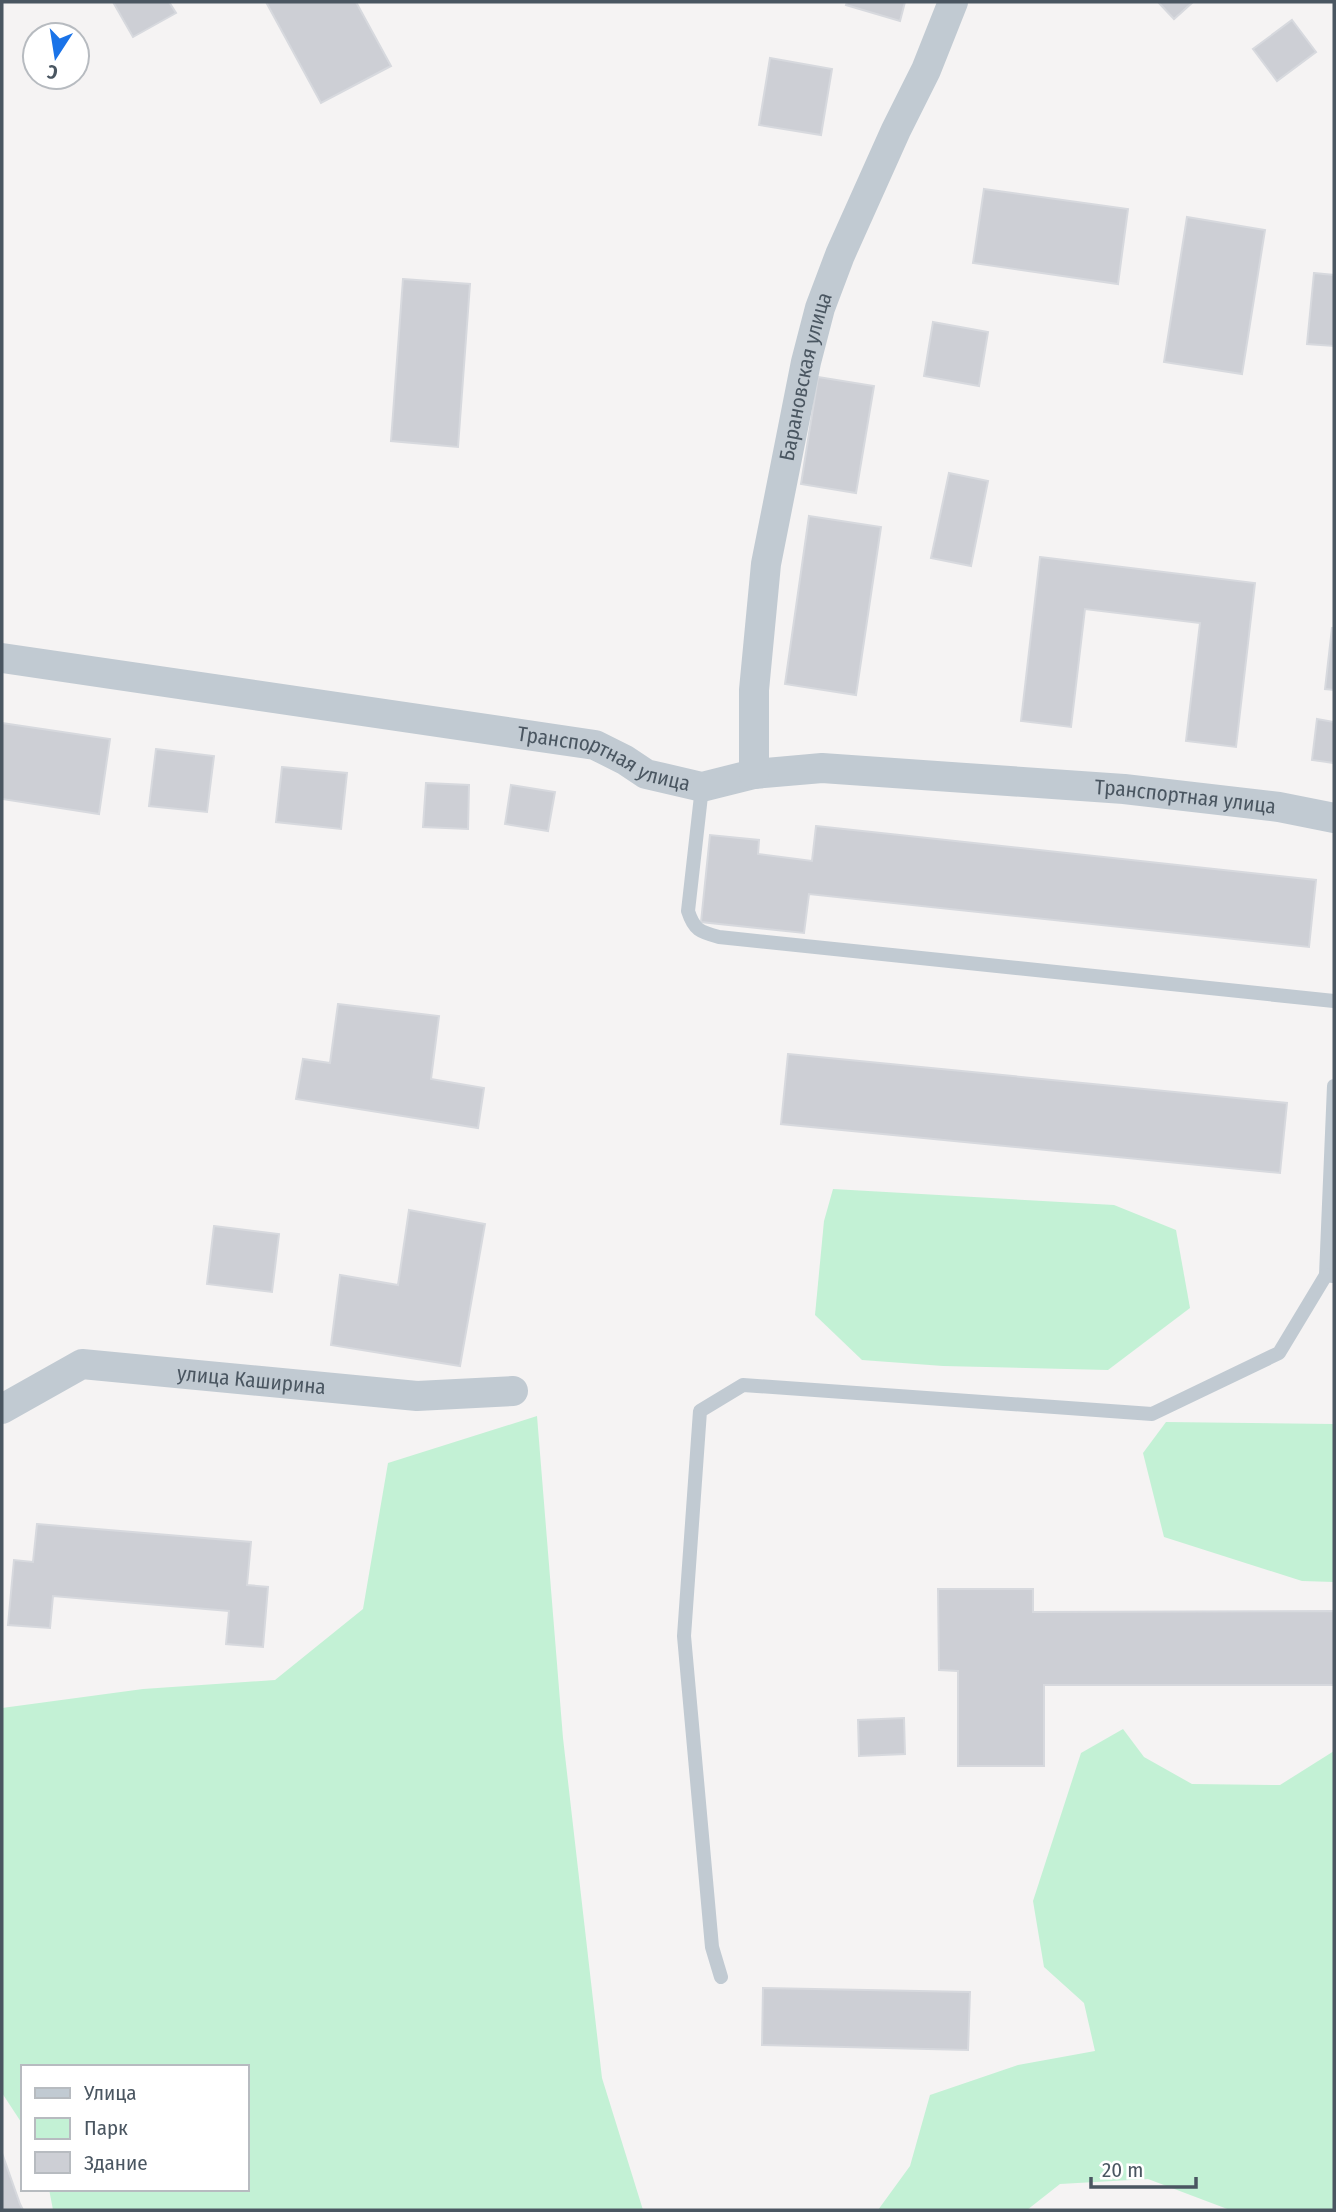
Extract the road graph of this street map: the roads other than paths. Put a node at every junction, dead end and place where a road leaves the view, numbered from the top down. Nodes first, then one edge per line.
1 (953, 2) edge
2 (2, 658) edge
3 (754, 774) junction
4 (702, 787) junction
5 (1334, 818) edge
6 (1334, 1001) edge
7 (1334, 1086) edge
8 (1330, 1276) edge
9 (513, 1391) dead end
10 (2, 1409) edge
11 (721, 1977) dead end

1 - 3 street, Барановская улица
2 - 4 street, Транспортная улица
3 - 4 street, Транспортная улица
3 - 5 street, Транспортная улица
4 - 6 lane
7 - 8 lane
8 - 11 lane
9 - 10 street, улица Каширина

